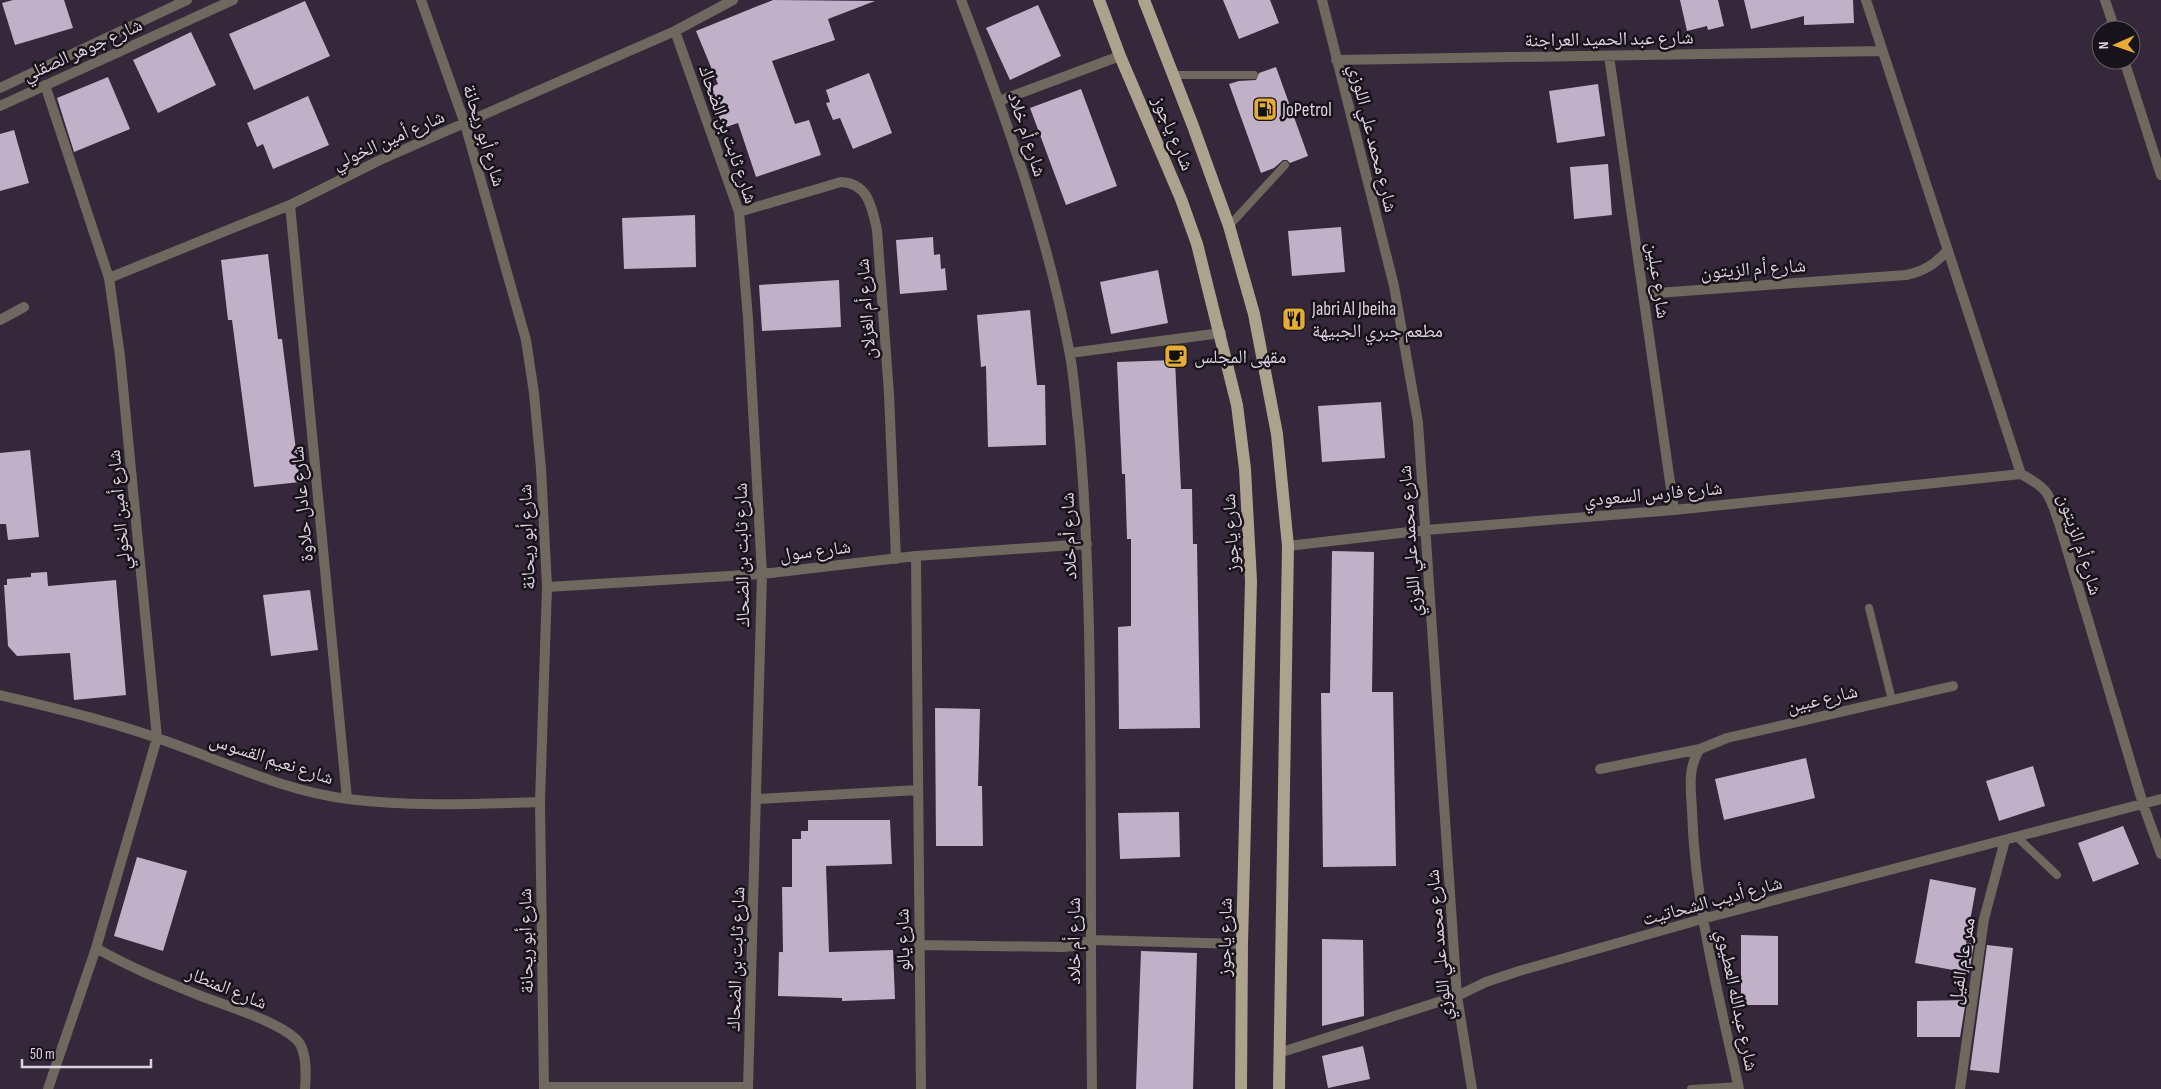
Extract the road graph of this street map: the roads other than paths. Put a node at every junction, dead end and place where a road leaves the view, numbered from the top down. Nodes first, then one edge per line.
1 (187, 0) edge
2 (233, 0) edge
3 (421, 0) edge
4 (733, 0) edge
5 (961, 0) edge
6 (1099, 0) edge
7 (1144, 0) edge
8 (1322, 0) edge
9 (1866, 0) edge
10 (2105, 0) edge
11 (2112, 20) edge
12 (674, 31) junction
13 (1882, 52) junction
14 (1120, 56) junction
15 (1609, 56) junction
16 (1336, 60) junction
17 (2127, 70) edge
18 (1174, 75) junction
19 (1254, 75) dead end
20 (46, 85) junction
21 (0, 88) edge
22 (999, 101) junction
23 (0, 106) edge
24 (466, 124) junction
25 (1284, 165) dead end
26 (2161, 175) edge
27 (290, 206) junction
28 (739, 212) junction
29 (1229, 226) junction
30 (1948, 250) junction
31 (110, 278) junction
32 (1643, 294) junction
33 (24, 307) dead end
34 (0, 320) edge
35 (1221, 332) junction
36 (1070, 353) junction
37 (2021, 474) junction
38 (1674, 510) junction
39 (1426, 530) junction
40 (1087, 544) junction
41 (1288, 546) junction
42 (916, 556) junction
43 (896, 559) junction
44 (762, 574) junction
45 (546, 587) junction
46 (1869, 608) dead end
47 (1953, 686) dead end
48 (0, 695) edge
49 (1892, 700) junction
50 (157, 738) junction
51 (1700, 748) junction
52 (1600, 768) dead end
53 (918, 790) junction
54 (347, 799) junction
55 (757, 799) junction
56 (2161, 799) edge
57 (540, 802) junction
58 (2143, 804) junction
59 (2018, 838) junction
60 (2005, 840) junction
61 (2161, 854) edge
62 (2058, 875) dead end
63 (1702, 919) junction
64 (1090, 940) junction
65 (1242, 944) junction
66 (919, 946) junction
67 (96, 948) junction
68 (1457, 996) junction
69 (1279, 1053) junction
70 (544, 1088) edge
71 (748, 1088) edge
72 (1739, 1088) edge
73 (48, 1089) edge
74 (305, 1089) edge
75 (921, 1089) edge
76 (1092, 1089) edge
77 (1241, 1089) edge
78 (1279, 1089) edge
79 (1472, 1089) edge
80 (1691, 1089) edge
81 (1960, 1089) edge

1 - 21 street, شارع جوهر الصقلي
2 - 20 street, شارع جوهر الصقلي
3 - 24 street, شارع أبو ريحانة
4 - 12 street, شارع أمين الخولي
5 - 22 street, شارع أم خلاد
6 - 14 main road, شارع ياجوز
7 - 18 main road, شارع ياجوز
8 - 16 street, شارع محمد علي اللوزي
9 - 13 street
10 - 11 street
12 - 24 street, شارع أمين الخولي
12 - 28 street, شارع ثابت بن الضحاك
13 - 15 street, شارع عبد الحميد العراجنة
13 - 30 street
14 - 22 street
14 - 35 main road, شارع ياجوز
15 - 16 street, شارع عبد الحميد العراجنة
15 - 32 street, شارع عبلين
16 - 39 street, شارع محمد علي اللوزي
17 - 26 street
18 - 19 lane
18 - 29 main road, شارع ياجوز
20 - 23 street, شارع جوهر الصقلي
20 - 31 street, شارع أمين الخولي
22 - 36 street, شارع أم خلاد
24 - 27 street, شارع أمين الخولي
24 - 45 street, شارع أبو ريحانة
25 - 29 lane
27 - 31 street, شارع أمين الخولي
27 - 54 street, شارع عادل حلاوة
28 - 43 street, شارع أم الغزلان
28 - 44 street, شارع ثابت بن الضحاك
29 - 41 main road, شارع ياجوز
30 - 32 street, شارع أم الزيتون
30 - 37 street
31 - 50 street, شارع أمين الخولي
32 - 38 street, شارع عبلين
33 - 34 street
35 - 36 street
35 - 65 main road, شارع ياجوز
36 - 40 street, شارع أم خلاد
37 - 38 street, شارع فارس السعودي
37 - 58 street, شارع أم الزيتون
38 - 39 street, شارع فارس السعودي
39 - 41 street, شارع فارس السعودي
39 - 68 street, شارع محمد علي اللوزي
40 - 42 street, شارع سول
40 - 64 street, شارع أم خلاد
41 - 69 main road, شارع ياجوز
42 - 43 street, شارع سول
42 - 53 street, شارع يالو
43 - 44 street, شارع سول
44 - 45 street, شارع سول
44 - 55 street, شارع ثابت بن الضحاك
45 - 57 street, شارع أبو ريحانة
46 - 49 lane
47 - 49 street, شارع عبين
48 - 50 street, شارع نعيم القسوس
49 - 51 street, شارع عبين
50 - 54 street, شارع نعيم القسوس
50 - 67 street
51 - 52 street, شارع عبين
51 - 63 street
53 - 55 street
53 - 66 street, شارع يالو
54 - 57 street, شارع نعيم القسوس
55 - 71 street, شارع ثابت بن الضحاك
56 - 58 street, شارع أديب الشحاتيت
57 - 70 street, شارع أبو ريحانة
58 - 59 street, شارع أديب الشحاتيت
58 - 61 street, شارع أم الزيتون
59 - 60 street, شارع أديب الشحاتيت
59 - 62 lane
60 - 63 street, شارع أديب الشحاتيت
60 - 81 street, ممر عام الفيل
63 - 68 street, شارع أديب الشحاتيت
63 - 72 street, شارع عبدالله العطيوي
64 - 65 street
64 - 66 street
64 - 76 street, شارع أم خلاد
65 - 77 main road, شارع ياجوز
66 - 75 street, شارع يالو
67 - 73 street
67 - 74 street, شارع المنطار
68 - 69 street, شارع أديب الشحاتيت
68 - 79 street, شارع محمد علي اللوزي
69 - 78 main road, شارع ياجوز
70 - 71 street
72 - 80 lane

